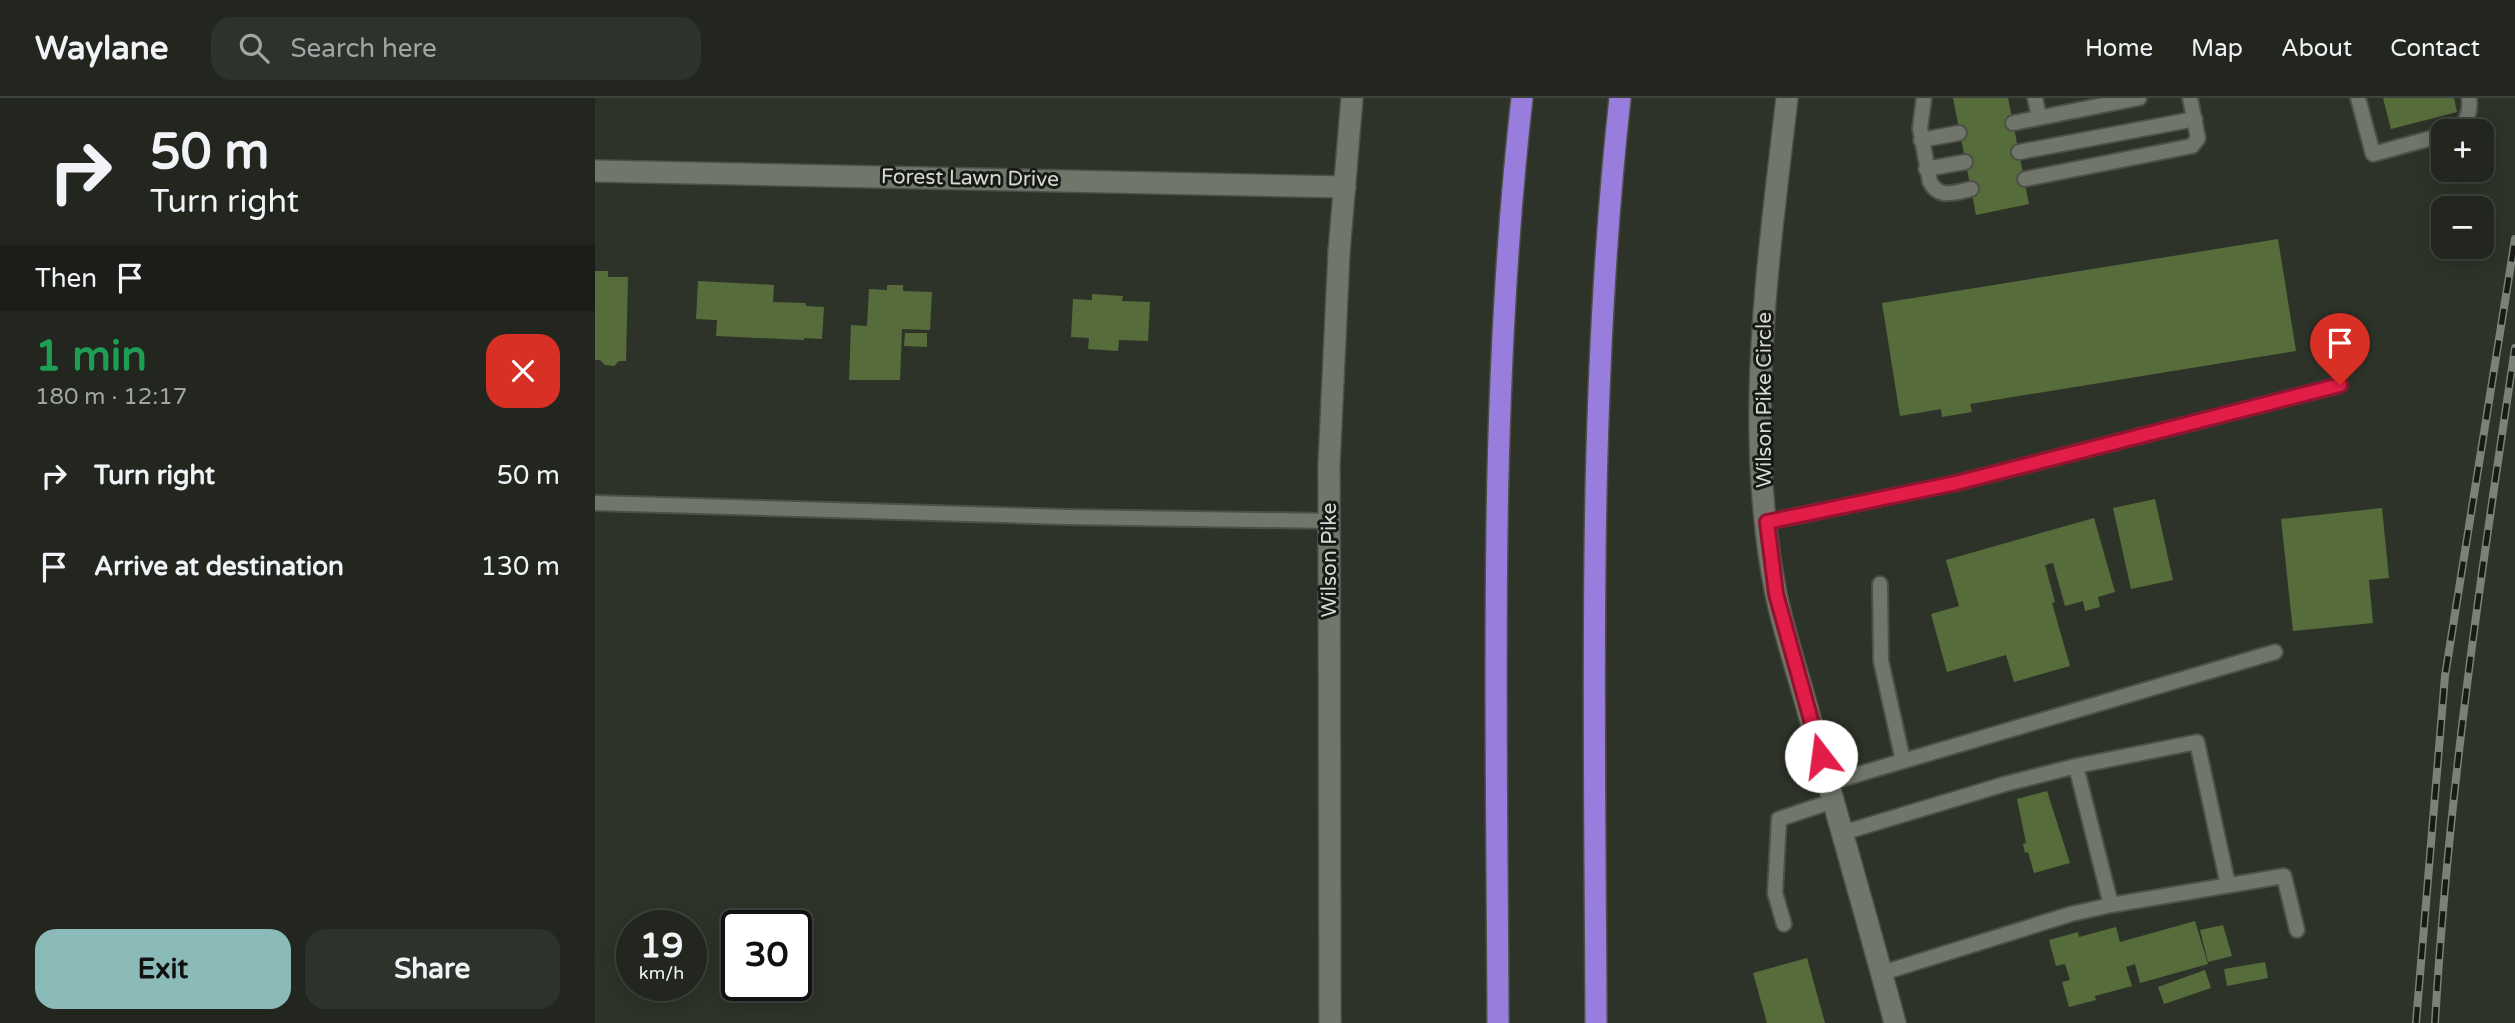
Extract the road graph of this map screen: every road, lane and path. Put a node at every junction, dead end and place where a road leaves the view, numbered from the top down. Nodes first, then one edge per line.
1 (1352, 98) edge
2 (1522, 98) edge
3 (1620, 98) edge
4 (1787, 98) edge
5 (1924, 98) edge
6 (2035, 98) edge
7 (2139, 98) edge
8 (2190, 98) edge
9 (2358, 98) edge
10 (2469, 98) edge
11 (2039, 117) junction
12 (2195, 119) junction
13 (2467, 119) edge
14 (2013, 122) dead end
15 (1959, 133) dead end
16 (2431, 138) edge
17 (1921, 140) junction
18 (2019, 152) dead end
19 (1965, 162) dead end
20 (1926, 169) junction
21 (595, 170) edge
22 (2025, 179) dead end
23 (1345, 187) junction
24 (1971, 189) dead end
25 (2340, 385) dead end
26 (595, 503) edge
27 (1328, 521) junction
28 (1767, 522) junction
29 (1880, 584) dead end
30 (2275, 652) dead end
31 (1903, 761) junction
32 (2077, 766) junction
33 (1831, 792) junction
34 (1842, 833) junction
35 (2228, 885) junction
36 (2111, 905) junction
37 (1784, 924) dead end
38 (2297, 930) dead end
39 (1882, 973) junction
40 (1330, 1023) edge
41 (1498, 1023) edge
42 (1596, 1023) edge
43 (1895, 1023) edge

1 - 23 street, Wilson Pike
2 - 41 highway
3 - 42 highway
4 - 28 street, Wilson Pike Circle
5 - 17 lane
6 - 11 lane
7 - 11 lane
8 - 12 lane
9 - 16 lane
10 - 13 lane
11 - 14 lane
12 - 18 lane
12 - 22 lane
15 - 17 lane
17 - 20 lane
19 - 20 lane
20 - 24 lane
21 - 23 street, Forest Lawn Drive
23 - 27 street, Wilson Pike
25 - 28 lane
26 - 27 lane
27 - 40 street, Wilson Pike
28 - 33 street, Wilson Pike Circle
29 - 31 lane
30 - 31 lane
31 - 33 lane
32 - 34 lane
32 - 35 lane
32 - 36 lane
33 - 34 street, Wilson Pike Circle
33 - 37 lane
34 - 39 street, Wilson Pike Circle
35 - 36 lane
35 - 38 lane
36 - 39 lane
39 - 43 street, Wilson Pike Circle

